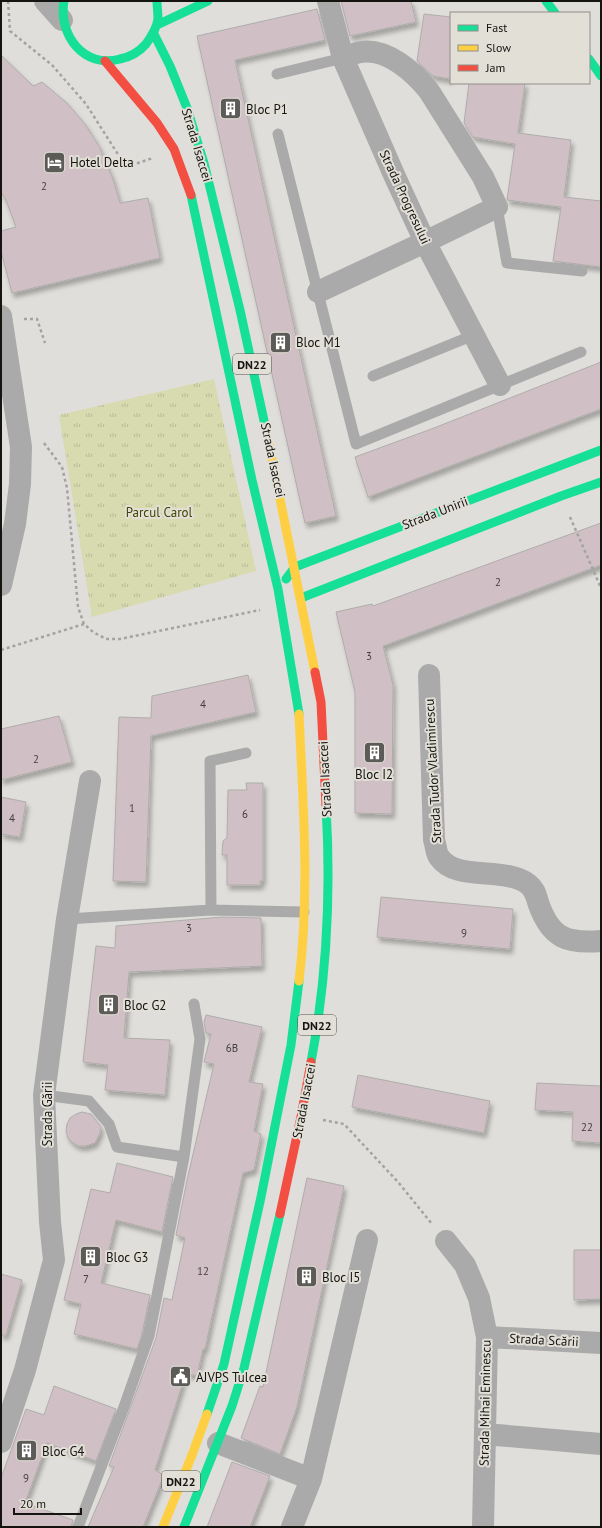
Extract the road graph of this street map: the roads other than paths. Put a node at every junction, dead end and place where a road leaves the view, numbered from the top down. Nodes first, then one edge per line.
1 (45, 1) edge
2 (157, 1) edge
3 (208, 1) edge
4 (328, 1) edge
5 (546, 1) edge
6 (63, 11) edge
7 (554, 12) edge
8 (156, 30) junction
9 (343, 58) junction
10 (104, 61) junction
11 (590, 61) edge
12 (278, 74) dead end
13 (601, 76) edge
14 (278, 134) dead end
15 (497, 207) junction
16 (425, 242) junction
17 (582, 271) dead end
18 (318, 292) junction
19 (2, 318) edge
20 (474, 335) junction
21 (581, 352) dead end
22 (373, 376) dead end
23 (500, 385) junction
24 (601, 450) edge
25 (601, 482) edge
26 (295, 567) junction
27 (1, 585) edge
28 (278, 589) junction
29 (301, 598) junction
30 (429, 675) dead end
31 (246, 753) dead end
32 (90, 781) dead end
33 (211, 910) junction
34 (304, 912) junction
35 (67, 919) junction
36 (601, 942) edge
37 (194, 1004) dead end
38 (44, 1095) junction
39 (184, 1157) junction
40 (367, 1240) dead end
41 (446, 1241) road end
42 (487, 1337) junction
43 (601, 1343) edge
44 (485, 1434) junction
45 (1, 1442) edge
46 (218, 1443) junction
47 (601, 1444) edge
48 (311, 1479) junction
49 (78, 1527) edge
50 (163, 1527) edge
51 (184, 1527) edge
52 (292, 1527) edge
53 (483, 1527) edge

1 - 6 street
2 - 8 main road
3 - 8 main road
4 - 9 street, Strada Progresului
5 - 7 main road
6 - 10 main road
8 - 10 main road
8 - 26 main road, Strada Isaccei / DN22
9 - 12 lane
9 - 15 street
9 - 16 street, Strada Progresului
10 - 28 main road, Strada Isaccei / DN22
11 - 13 main road
14 - 18 lane
15 - 16 street
15 - 17 lane
16 - 18 street
16 - 20 street, Strada Progresului
18 - 23 lane
19 - 27 street
20 - 22 lane
20 - 23 street, Strada Progresului
21 - 23 lane
24 - 26 main road, Strada Unirii
25 - 29 main road
26 - 28 main road
26 - 29 main road, Strada Isaccei / DN22
28 - 29 main road
28 - 34 main road, Strada Isaccei / DN22
29 - 46 main road, Strada Isaccei / DN22
30 - 36 street, Strada Tudor Vladimirescu
31 - 33 lane
32 - 35 street, Strada Gării
33 - 34 lane
33 - 35 lane
34 - 50 main road, Strada Isaccei / DN22
35 - 38 street, Strada Gării
37 - 39 lane
38 - 39 lane
38 - 45 street, Strada Gării
39 - 49 lane
40 - 48 street
41 - 42 street, Strada Mihai Eminescu
42 - 43 street, Strada Scării
42 - 44 street, Strada Mihai Eminescu
44 - 47 street
44 - 53 street, Strada Mihai Eminescu
46 - 48 street
46 - 51 main road, Strada Isaccei / DN22
48 - 52 street

